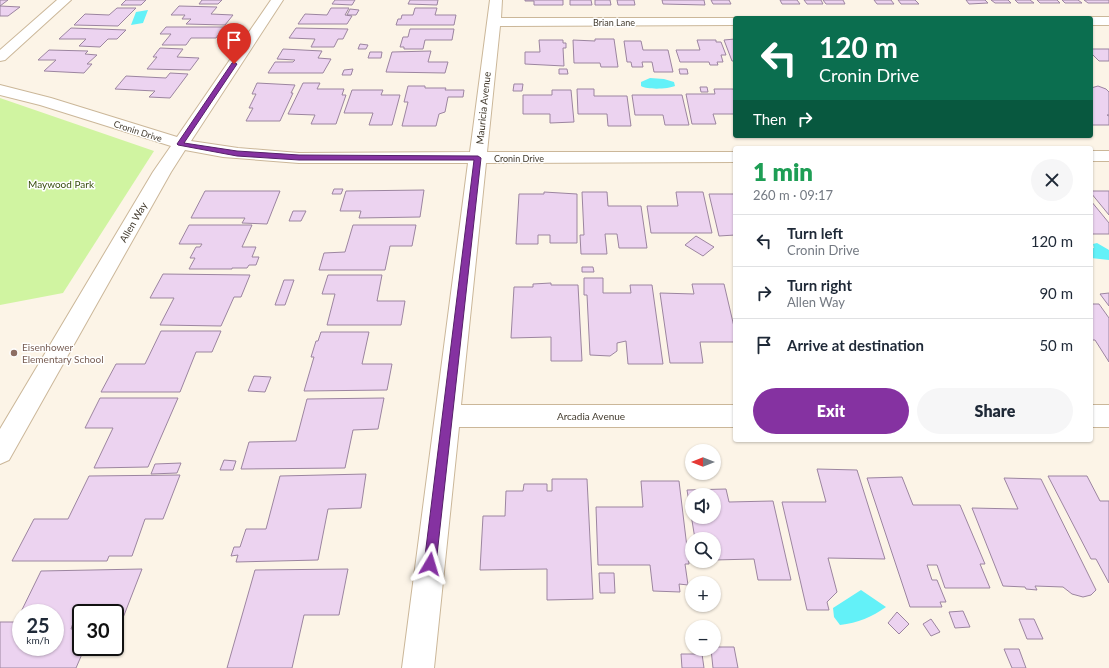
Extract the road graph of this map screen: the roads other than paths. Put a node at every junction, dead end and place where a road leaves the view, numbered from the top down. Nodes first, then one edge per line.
1 (65, 0) edge
2 (277, 0) edge
3 (496, 0) edge
4 (1093, 21) edge
5 (1109, 21) edge
6 (493, 22) junction
7 (733, 22) edge
8 (0, 58) edge
9 (0, 90) edge
10 (180, 144) junction
11 (1093, 156) edge
12 (1109, 156) edge
13 (733, 157) edge
14 (478, 158) junction
15 (448, 416) junction
16 (733, 416) edge
17 (1093, 416) edge
18 (1109, 416) edge
19 (0, 452) edge
20 (418, 668) edge

1 - 8 street
2 - 10 street, Allen Way
3 - 6 street, Mauricia Avenue
4 - 5 street
6 - 7 street, Brian Lane
6 - 14 street, Mauricia Avenue
9 - 10 street, Cronin Drive
10 - 14 street, Cronin Drive
10 - 19 street, Allen Way
11 - 12 street
13 - 14 street, Cronin Drive
14 - 15 street, Mauricia Avenue
15 - 16 street, Arcadia Avenue
15 - 20 street, Mauricia Avenue
17 - 18 street

